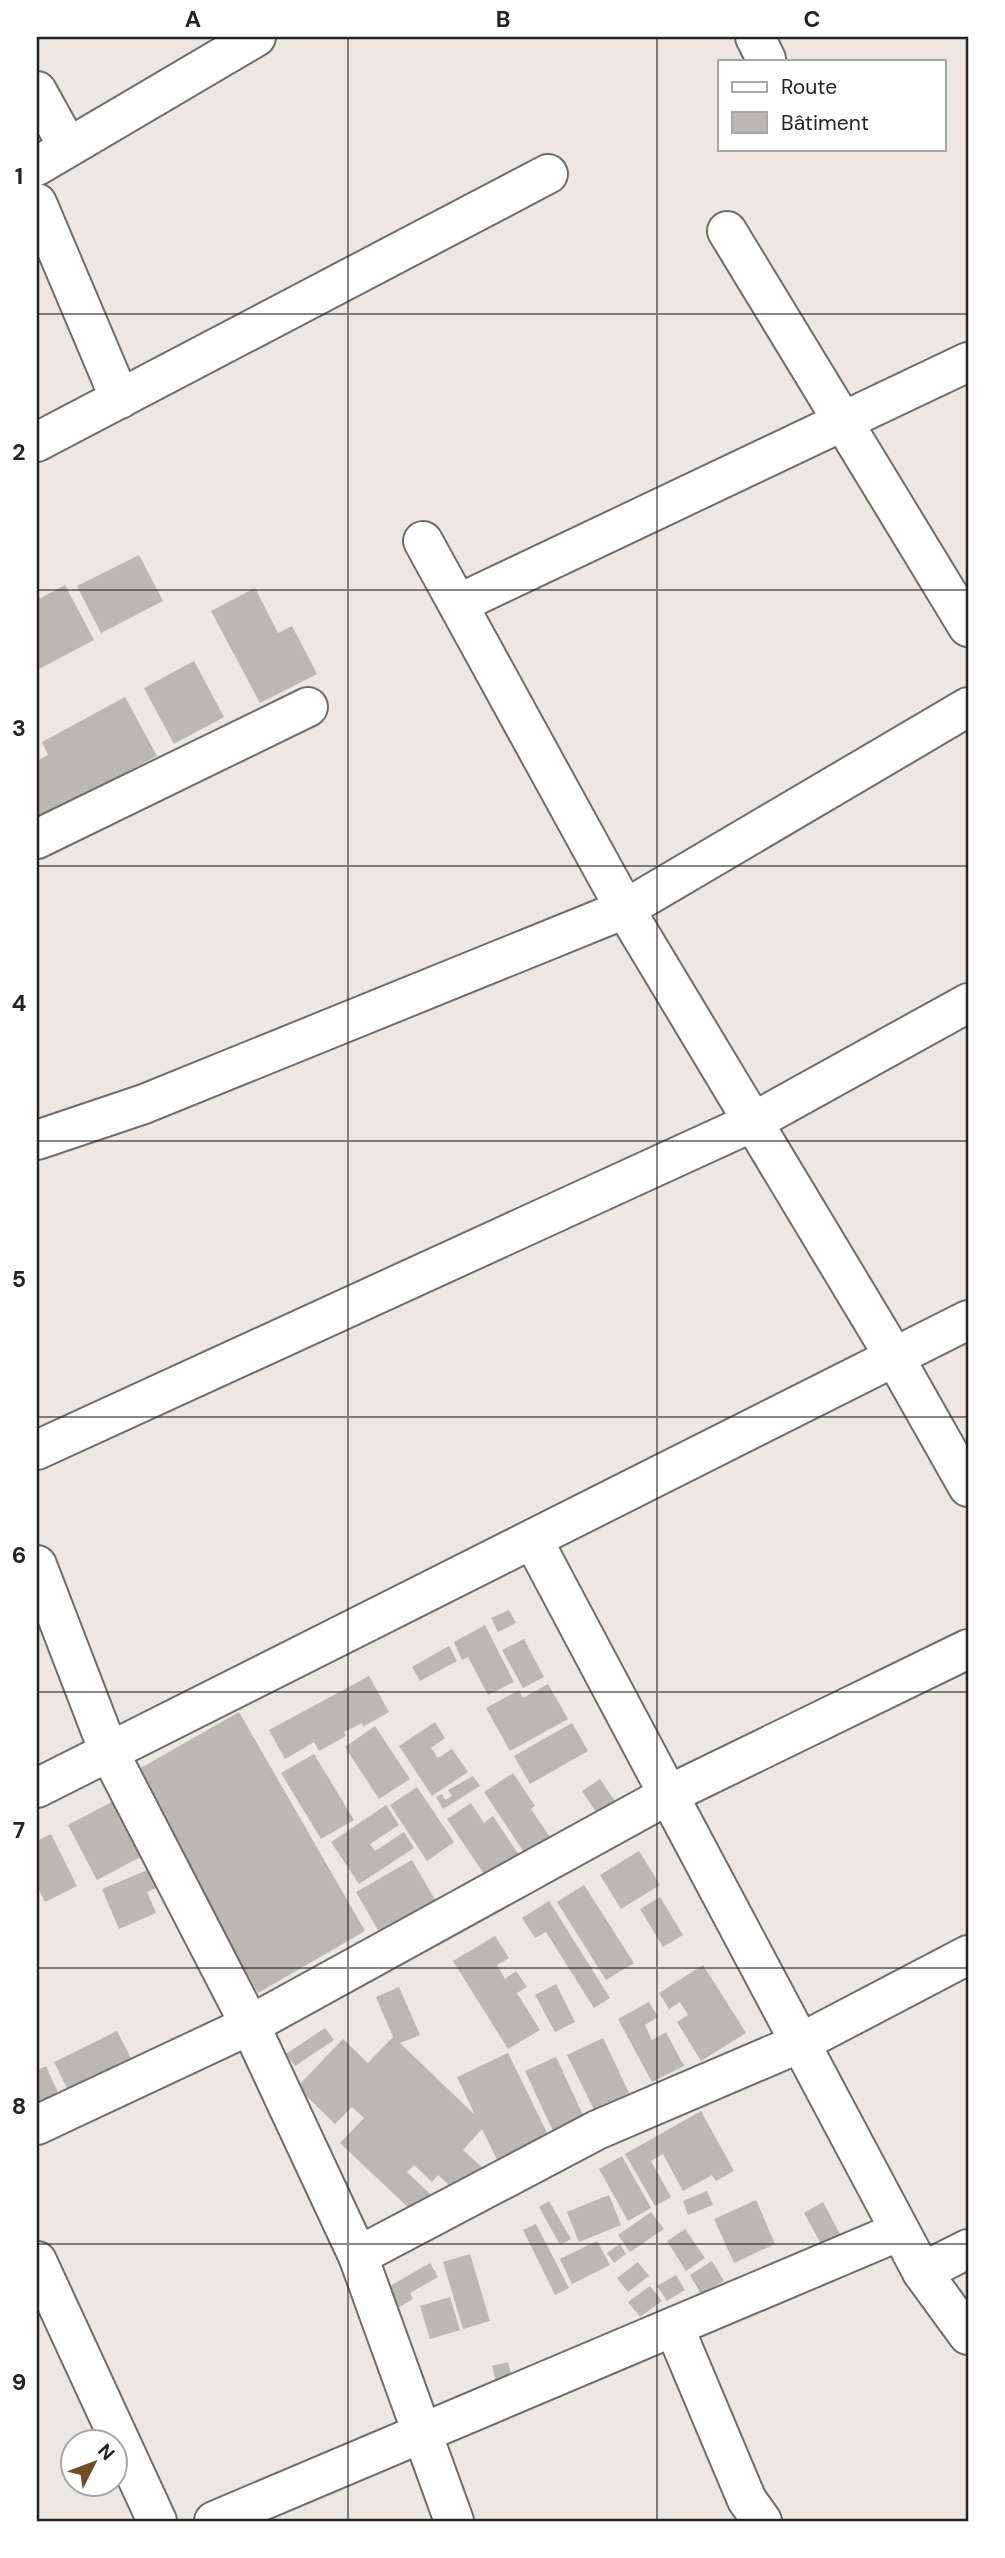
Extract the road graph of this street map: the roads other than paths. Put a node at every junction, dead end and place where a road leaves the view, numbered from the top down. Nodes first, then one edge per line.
1 (256, 37) edge
2 (37, 91) edge
3 (53, 156) edge
4 (548, 174) dead end
5 (37, 203) edge
6 (727, 231) dead end
7 (968, 362) edge
8 (120, 399) junction
9 (841, 422) junction
10 (37, 442) edge
11 (423, 541) dead end
12 (458, 604) junction
13 (968, 628) edge
14 (308, 707) dead end
15 (968, 707) edge
16 (37, 839) edge
17 (625, 909) junction
18 (968, 1003) edge
19 (753, 1122) junction
20 (37, 1140) edge
21 (968, 1320) edge
22 (895, 1358) junction
23 (37, 1450) edge
24 (968, 1487) edge
25 (533, 1541) junction
26 (37, 1565) edge
27 (968, 1649) edge
28 (109, 1752) junction
29 (37, 1788) edge
30 (668, 1796) junction
31 (968, 1955) edge
32 (250, 2025) junction
33 (800, 2043) junction
34 (37, 2125) edge
35 (900, 2231) junction
36 (968, 2249) edge
37 (358, 2256) junction
38 (37, 2260) edge
39 (922, 2272) junction
40 (674, 2327) junction
41 (968, 2335) edge
42 (423, 2435) junction
43 (157, 2521) edge
44 (214, 2521) edge
45 (454, 2521) edge
46 (762, 2521) edge

1 - 3 street
2 - 3 street
4 - 8 street
5 - 8 street
6 - 9 street
7 - 9 street
8 - 10 street
9 - 12 street
9 - 13 street
11 - 12 street
12 - 17 street
14 - 16 street
15 - 17 street
17 - 19 street
17 - 20 street
18 - 19 street
19 - 22 street
19 - 23 street
21 - 22 street
22 - 24 street
22 - 25 street
25 - 28 street
25 - 30 street
26 - 28 street
27 - 30 street
28 - 29 street
28 - 32 street
30 - 32 street
30 - 33 street
31 - 33 street
32 - 34 street
32 - 37 street
33 - 35 street
33 - 37 street
35 - 39 street
35 - 40 street
36 - 39 street
37 - 42 street
38 - 43 street
39 - 41 street
40 - 42 street
40 - 46 street
42 - 44 street
42 - 45 street

